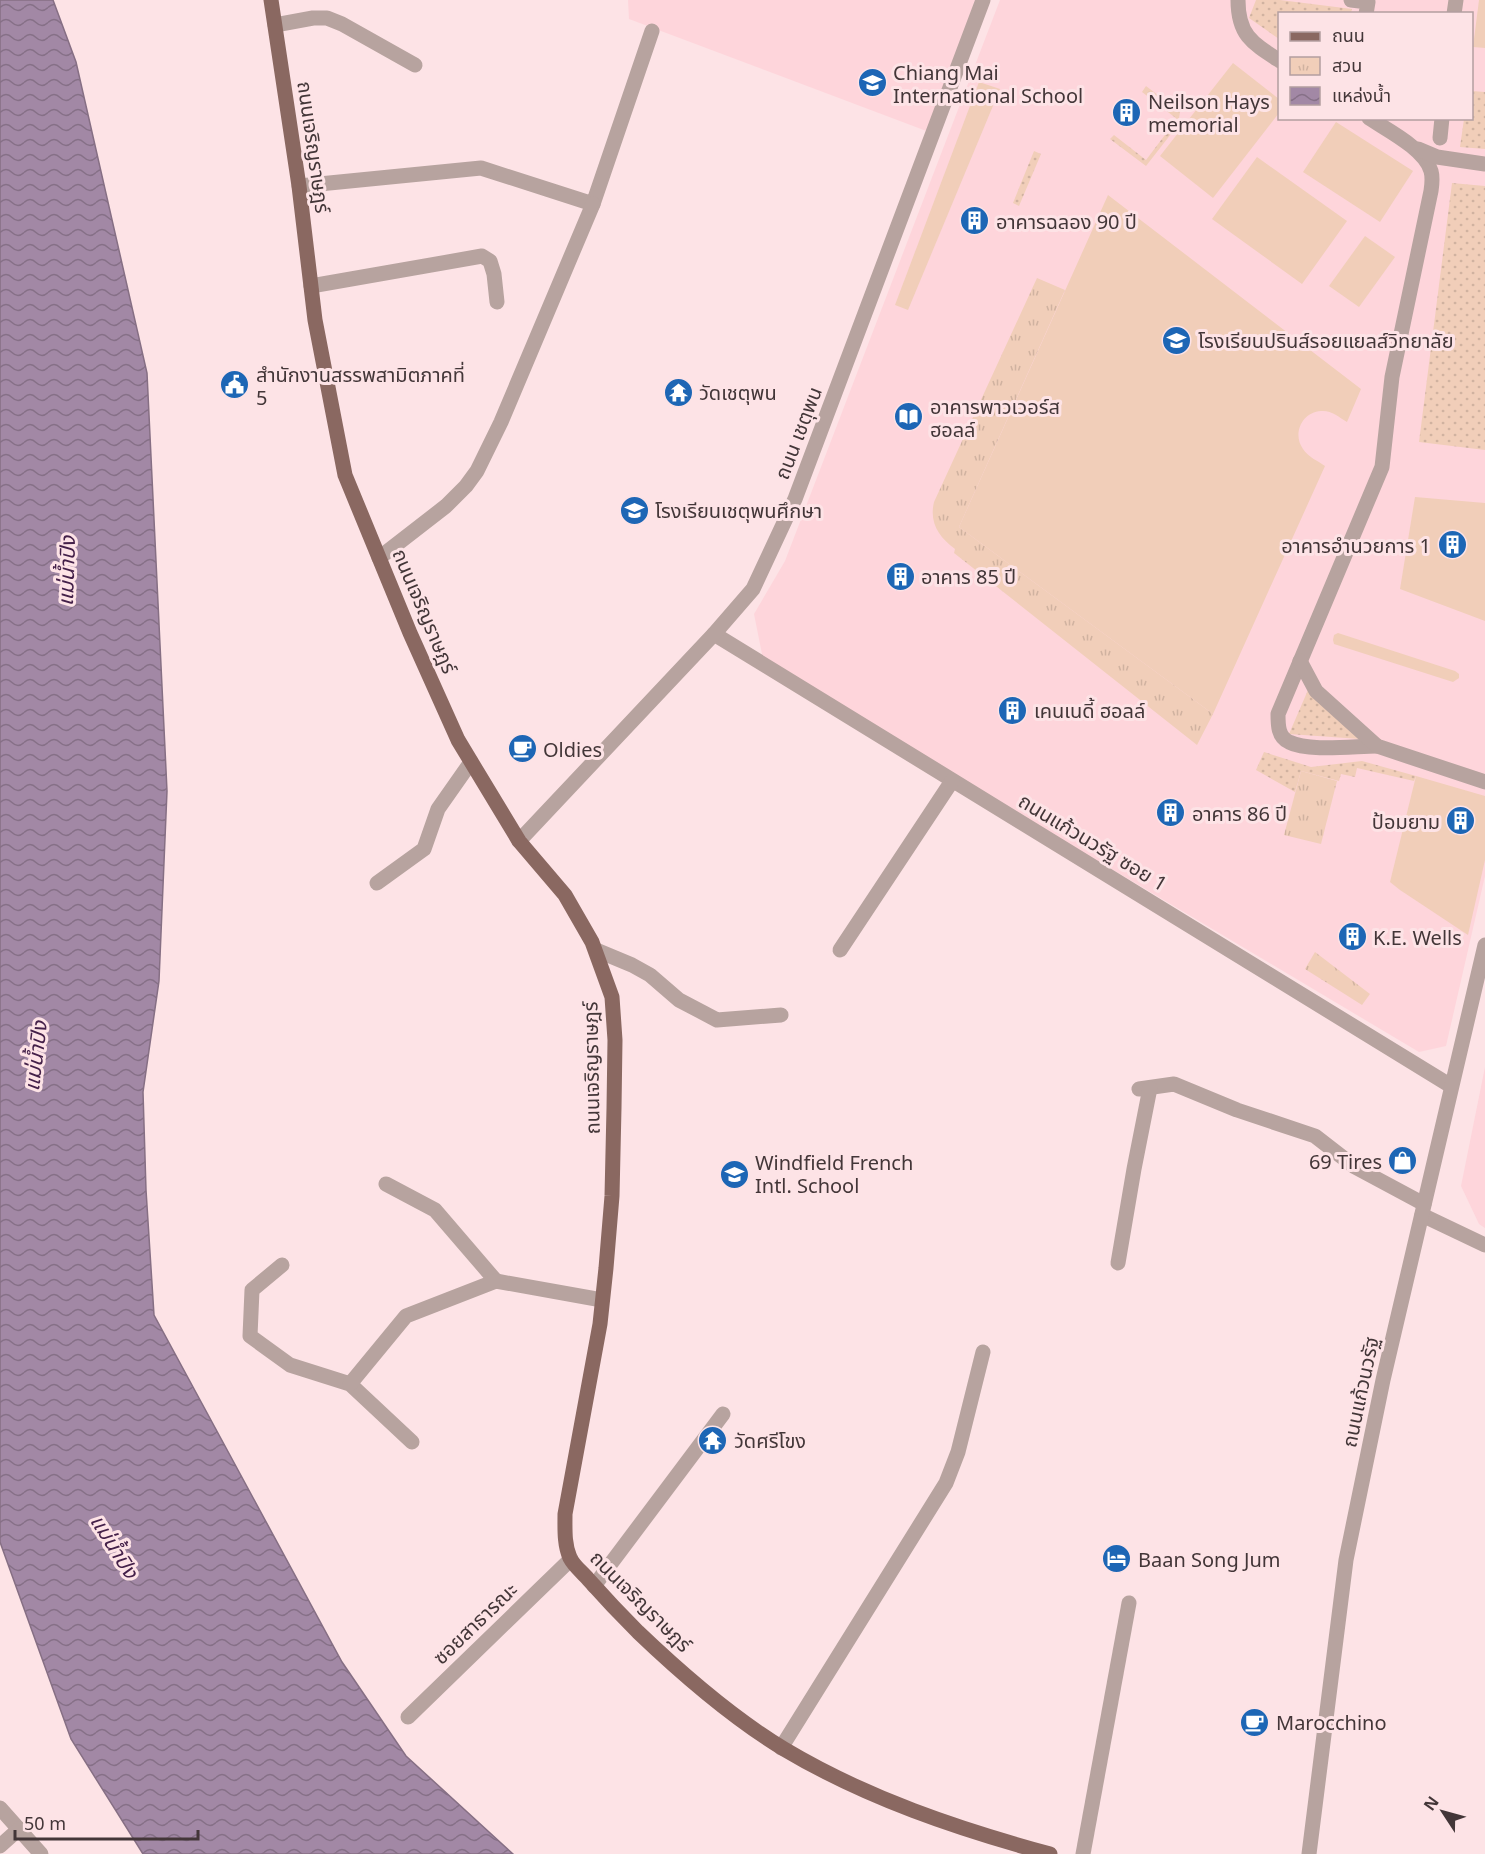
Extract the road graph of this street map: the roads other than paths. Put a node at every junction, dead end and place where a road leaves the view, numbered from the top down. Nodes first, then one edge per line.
1 (271, 0) edge
2 (983, 0) edge
3 (1238, 0) edge
4 (1351, 0) edge
5 (1366, 12) edge
6 (275, 25) junction
7 (652, 31) dead end
8 (1278, 60) edge
9 (416, 65) dead end
10 (1372, 120) edge
11 (1442, 120) edge
12 (1440, 138) dead end
13 (1408, 144) junction
14 (1485, 164) edge
15 (299, 186) junction
16 (593, 204) junction
17 (311, 286) junction
18 (498, 302) dead end
19 (379, 558) junction
20 (714, 634) junction
21 (1300, 661) junction
22 (1377, 746) junction
23 (471, 762) junction
24 (952, 781) junction
25 (1485, 782) edge
26 (519, 841) junction
27 (377, 884) dead end
28 (1485, 945) edge
29 (596, 950) junction
30 (840, 950) dead end
31 (781, 1015) dead end
32 (1451, 1086) junction
33 (387, 1184) dead end
34 (1423, 1210) junction
35 (1485, 1245) edge
36 (1118, 1263) dead end
37 (282, 1264) dead end
38 (496, 1281) junction
39 (602, 1300) junction
40 (983, 1352) dead end
41 (350, 1384) junction
42 (723, 1414) dead end
43 (412, 1442) dead end
44 (571, 1559) junction
45 (594, 1586) junction
46 (1129, 1603) dead end
47 (408, 1717) dead end
48 (782, 1748) junction
49 (0, 1808) edge
50 (20, 1829) junction
51 (0, 1846) edge
52 (41, 1854) edge
53 (1050, 1854) edge
54 (1083, 1854) edge
55 (1309, 1854) edge

1 - 6 main road, ถนนเจริญราษฎร์
2 - 20 street, ถนน เชตุพน
3 - 8 street
4 - 5 street
6 - 9 street
6 - 15 main road, ถนนเจริญราษฎร์
7 - 16 street
10 - 13 street
11 - 12 street
13 - 14 street
13 - 21 street
15 - 16 street
15 - 17 main road, ถนนเจริญราษฎร์
16 - 19 street
17 - 18 street
17 - 19 main road, ถนนเจริญราษฎร์
19 - 23 main road, ถนนเจริญราษฎร์
20 - 24 street, ถนนแก้วนวรัฐ ซอย 1
20 - 26 street, ถนน เชตุพน
21 - 22 street
21 - 22 street
22 - 25 street
23 - 26 main road, ถนนเจริญราษฎร์
23 - 27 street
24 - 30 street
24 - 32 street, ถนนแก้วนวรัฐ ซอย 1
26 - 29 main road, ถนนเจริญราษฎร์
28 - 32 street, ถนนแก้วนวรัฐ
29 - 31 street
29 - 39 main road, ถนนเจริญราษฎร์
32 - 34 street, ถนนแก้วนวรัฐ
33 - 38 street
34 - 35 street
34 - 36 street
34 - 55 street, ถนนแก้วนวรัฐ
37 - 41 street
38 - 39 street
38 - 41 street
39 - 44 main road, ถนนเจริญราษฎร์
40 - 48 street
41 - 43 street
42 - 45 street
44 - 45 main road, ถนนเจริญราษฎร์
44 - 47 street, ซอยสาธารณะ
45 - 48 main road, ถนนเจริญราษฎร์
46 - 54 street
48 - 53 main road, ถนนเจริญราษฎร์
49 - 50 street
50 - 51 street
50 - 52 street

